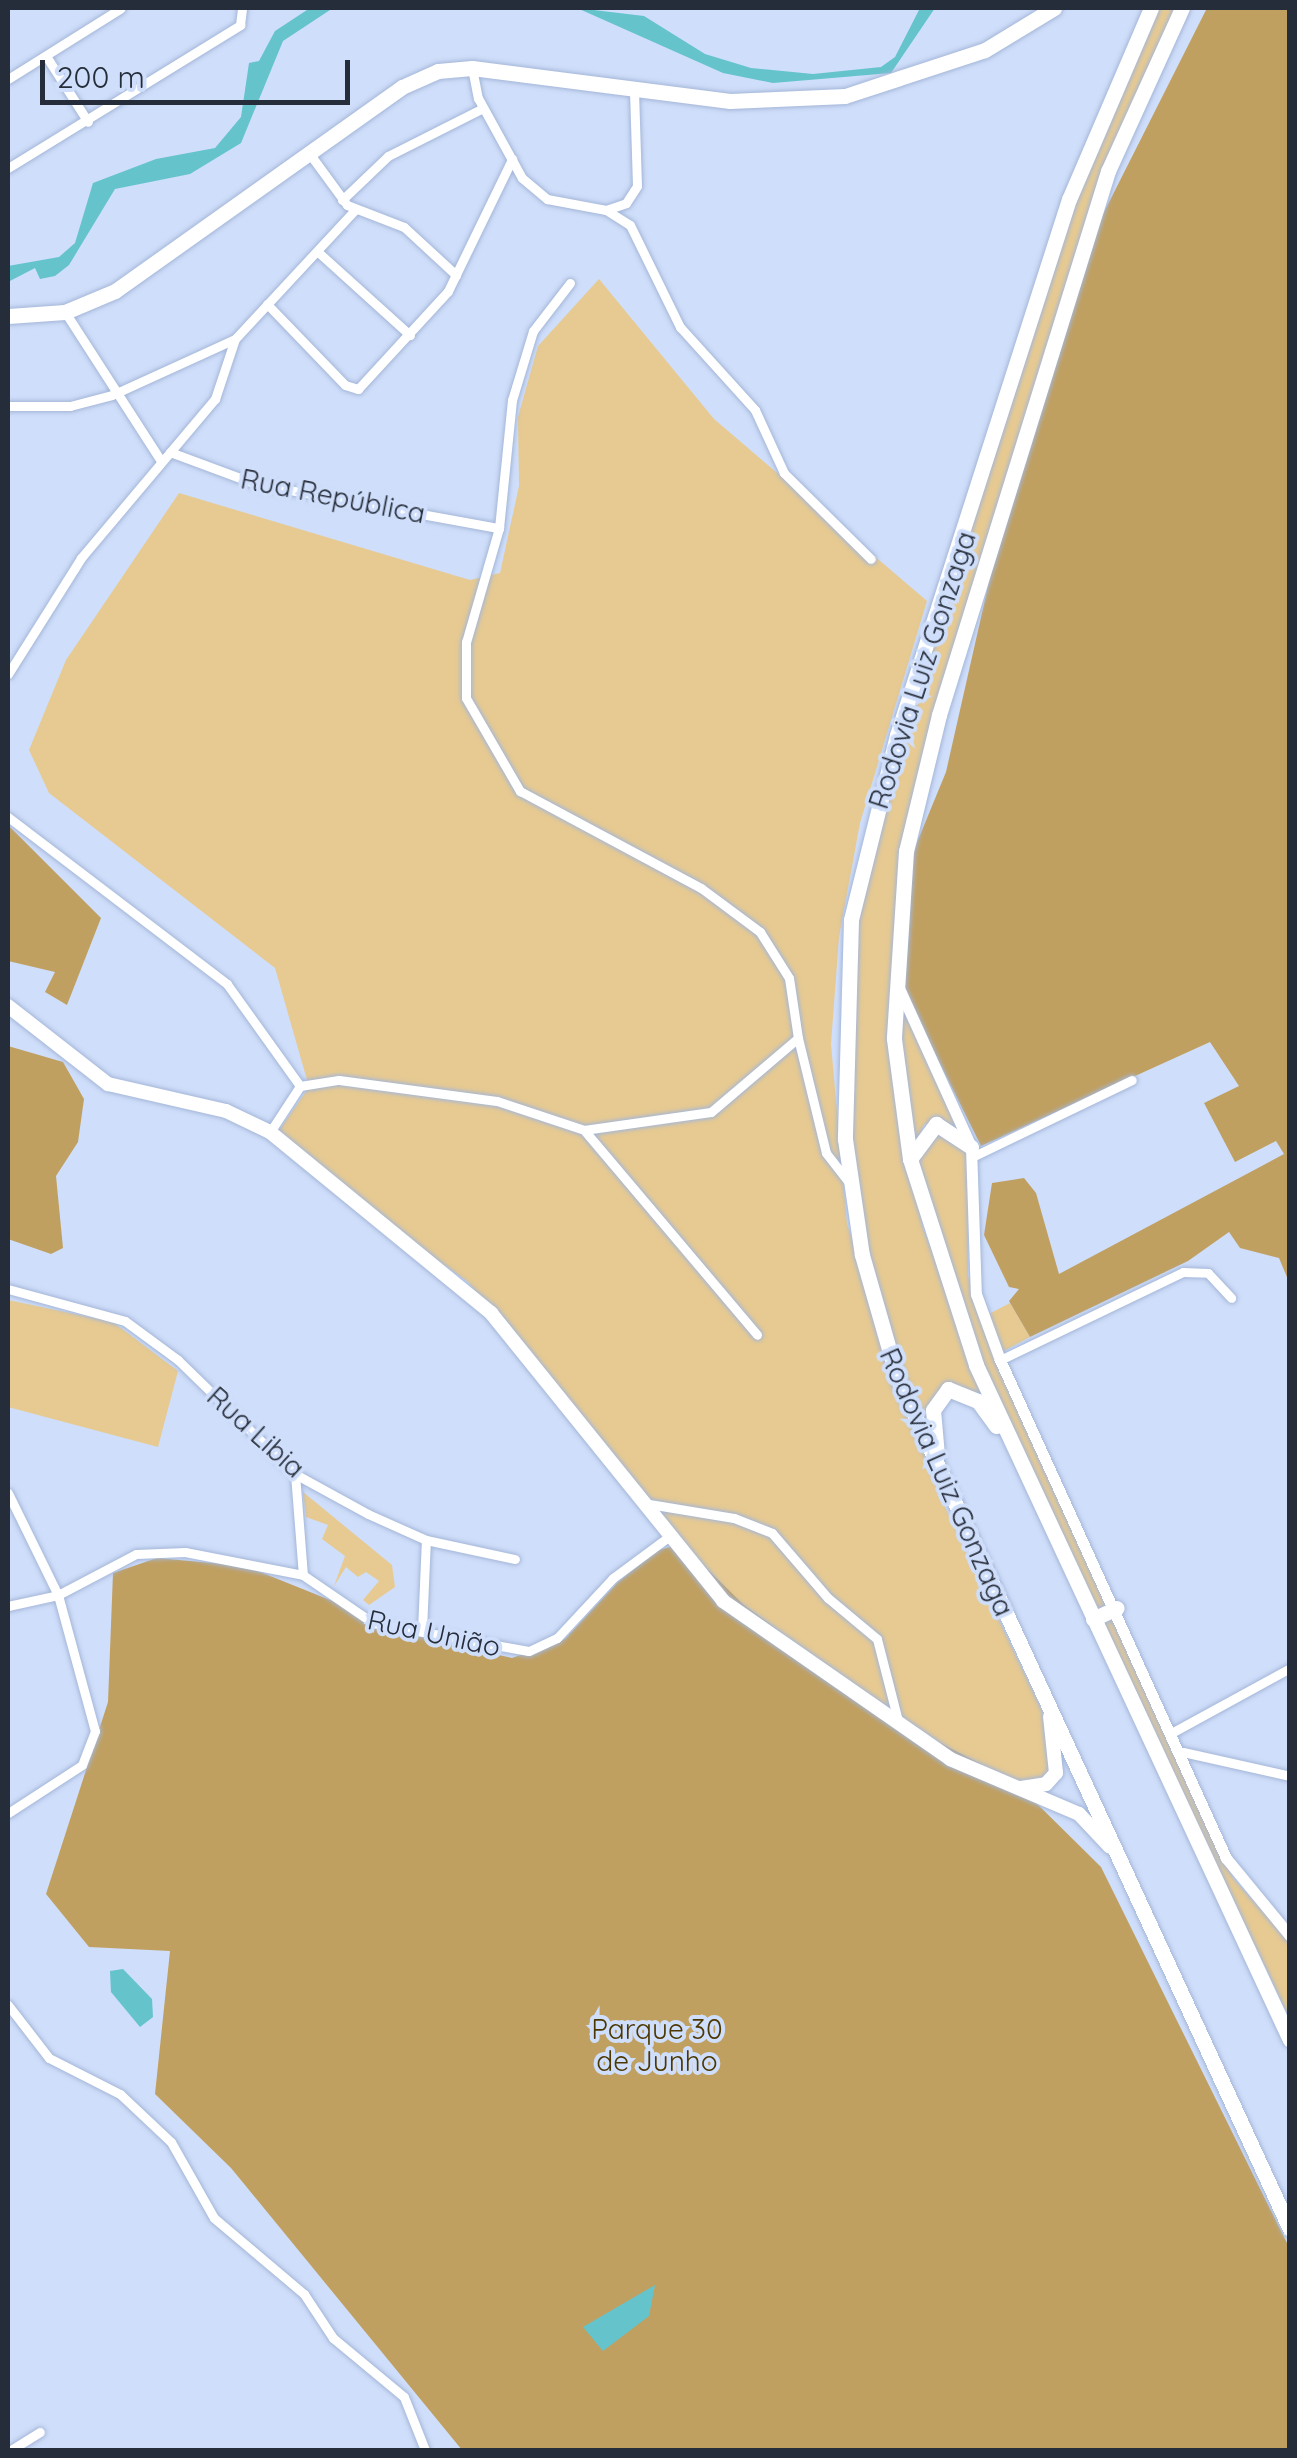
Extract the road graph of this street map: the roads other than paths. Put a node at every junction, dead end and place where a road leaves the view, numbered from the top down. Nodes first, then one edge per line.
1 (121, 8) edge
2 (242, 8) edge
3 (1054, 8) edge
4 (1152, 8) edge
5 (1182, 8) edge
6 (46, 56) junction
7 (472, 68) junction
8 (8, 78) edge
9 (634, 89) junction
10 (483, 108) junction
11 (88, 122) junction
12 (309, 153) junction
13 (512, 159) junction
14 (8, 168) edge
15 (342, 200) junction
16 (606, 210) junction
17 (354, 211) junction
18 (318, 252) junction
19 (456, 275) junction
20 (570, 283) dead end
21 (268, 304) junction
22 (64, 312) junction
23 (8, 316) edge
24 (410, 335) junction
25 (235, 339) junction
26 (112, 396) junction
27 (8, 406) edge
28 (170, 452) junction
29 (161, 461) junction
30 (499, 528) junction
31 (872, 559) dead end
32 (11, 657) edge
33 (8, 674) edge
34 (8, 818) edge
35 (896, 980) junction
36 (8, 1006) edge
37 (798, 1038) junction
38 (1132, 1080) dead end
39 (300, 1086) junction
40 (584, 1130) junction
41 (270, 1132) junction
42 (973, 1151) junction
43 (910, 1159) junction
44 (850, 1184) junction
45 (8, 1289) edge
46 (1230, 1298) dead end
47 (757, 1336) dead end
48 (1000, 1360) junction
49 (1025, 1471) junction
50 (939, 1472) junction
51 (294, 1474) junction
52 (8, 1494) edge
53 (640, 1502) junction
54 (666, 1538) junction
55 (426, 1540) junction
56 (515, 1559) dead end
57 (303, 1575) junction
58 (58, 1595) junction
59 (8, 1606) edge
60 (1117, 1608) junction
61 (1093, 1618) junction
62 (422, 1630) junction
63 (1290, 1668) edge
64 (1049, 1710) junction
65 (898, 1726) junction
66 (1175, 1730) junction
67 (1183, 1752) junction
68 (1290, 1776) edge
69 (1014, 1788) junction
70 (8, 1813) edge
71 (1113, 1852) junction
72 (1290, 1936) edge
73 (8, 2006) edge
74 (1289, 2039) edge
75 (1264, 2176) junction
76 (1290, 2209) edge
77 (1290, 2229) edge
78 (40, 2432) dead end
79 (11, 2450) edge
80 (424, 2450) edge

1 - 6 street
2 - 11 street
3 - 9 main road
4 - 44 main road, Rodovia Luiz Gonzaga
5 - 35 main road, Rodovia Luiz Gonzaga
6 - 8 street
6 - 11 street
7 - 9 main road
7 - 10 street
7 - 12 main road
9 - 16 street
10 - 13 street
10 - 15 street
11 - 14 street
12 - 15 street
12 - 22 main road
13 - 16 street
13 - 19 street
15 - 17 street
16 - 31 street
17 - 18 street
17 - 19 street
18 - 21 street
18 - 24 street
19 - 24 street
20 - 30 street
21 - 24 street
21 - 25 street
22 - 23 main road
22 - 26 street
25 - 26 street
25 - 28 street
26 - 27 street
26 - 29 street
28 - 29 street
28 - 30 street, Rua República
29 - 32 street
30 - 37 street
32 - 33 street
34 - 39 street
35 - 42 street
35 - 43 main road, Rodovia Luiz Gonzaga
36 - 41 main road
37 - 40 street
37 - 44 street
38 - 42 street
39 - 40 street
39 - 41 street
40 - 47 street
41 - 53 main road
42 - 43 main road
42 - 48 street
43 - 49 main road, Rodovia Luiz Gonzaga
44 - 50 main road, Rodovia Luiz Gonzaga
45 - 51 street, Rua Libia
46 - 48 street
48 - 60 street
49 - 50 main road
49 - 61 main road, Rodovia Luiz Gonzaga
50 - 64 main road, Rodovia Luiz Gonzaga
51 - 55 street, Rua Libia
51 - 57 street
52 - 58 street
53 - 54 main road
53 - 65 street
54 - 62 street, Rua União
54 - 65 main road
55 - 56 street, Rua Libia
55 - 62 street
57 - 58 street, Rua União
57 - 62 street, Rua União
58 - 59 street, Rua União
58 - 70 street
60 - 61 main road
60 - 66 street
61 - 74 main road, Rodovia Luiz Gonzaga
63 - 66 street
64 - 69 main road
64 - 71 main road, Rodovia Luiz Gonzaga
65 - 69 main road
66 - 67 street
67 - 68 street
67 - 72 street
69 - 71 main road
71 - 75 main road, Rodovia Luiz Gonzaga
73 - 80 street
75 - 76 main road
75 - 77 main road, Rodovia Luiz Gonzaga
78 - 79 street

